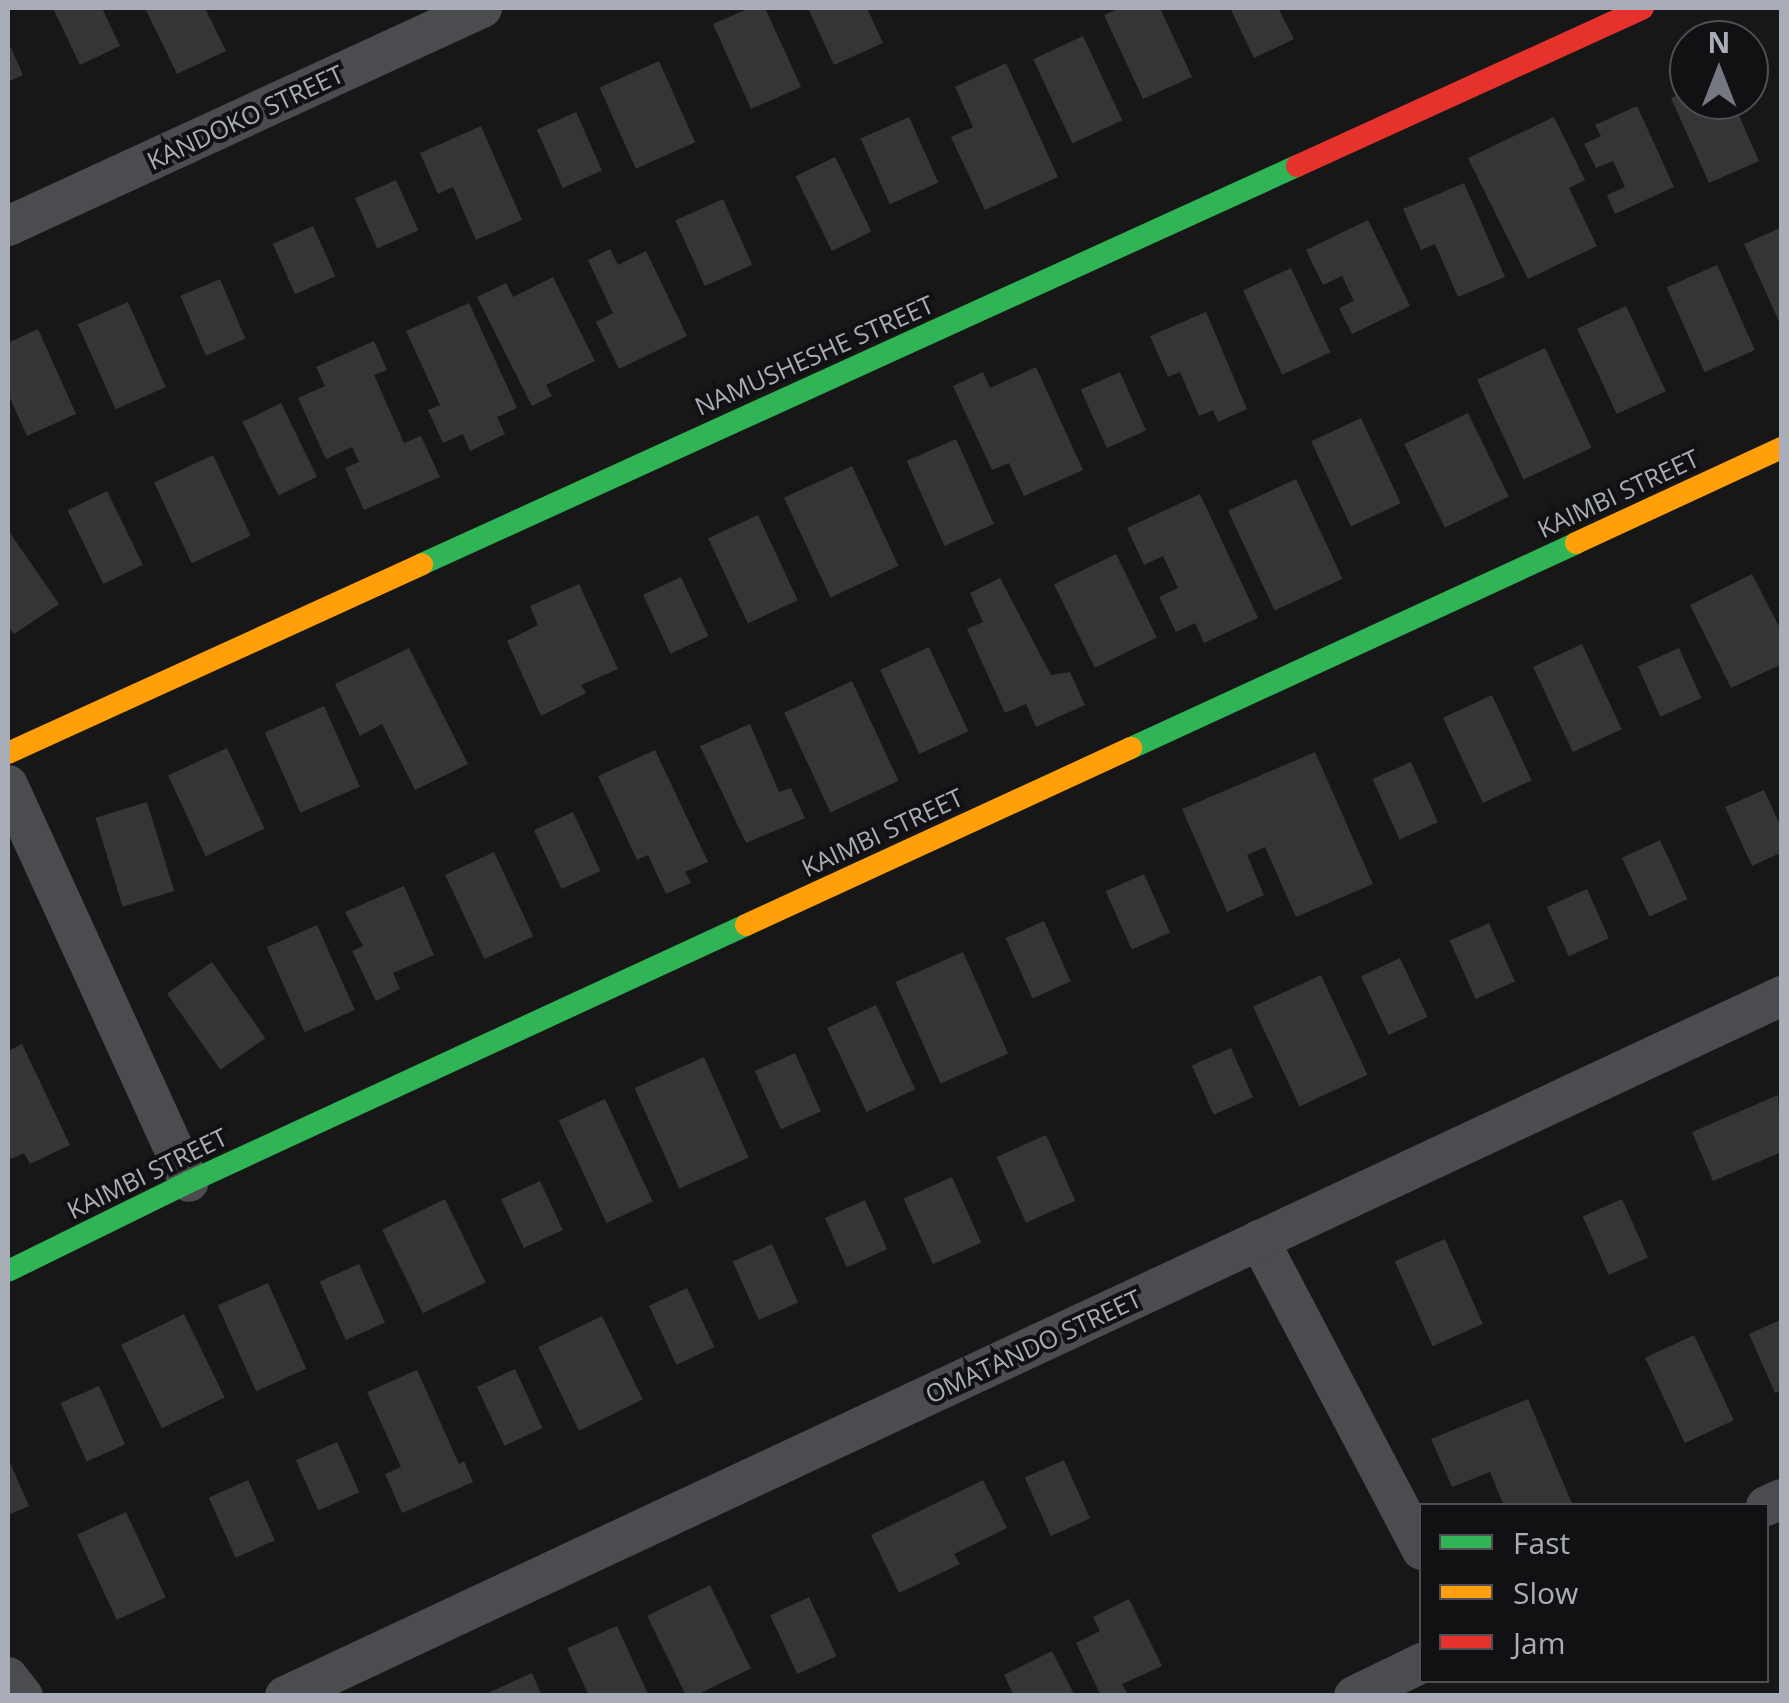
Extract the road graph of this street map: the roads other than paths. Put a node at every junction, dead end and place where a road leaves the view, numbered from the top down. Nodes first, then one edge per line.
1 (482, 8) edge
2 (1643, 8) edge
3 (8, 226) edge
4 (1782, 448) edge
5 (8, 752) edge
6 (8, 785) edge
7 (1782, 996) edge
8 (189, 1182) junction
9 (1259, 1240) junction
10 (8, 1271) edge
11 (1419, 1544) edge
12 (1419, 1665) edge
13 (8, 1677) edge
14 (23, 1696) edge
15 (285, 1696) edge
16 (1354, 1696) edge

1 - 3 street, KANDOKO STREET
2 - 5 street, NAMUSHESHE STREET
4 - 8 street, KAIMBI STREET
6 - 8 street
7 - 9 street, OMATANDO STREET
8 - 10 street, KAIMBI STREET
9 - 11 street
9 - 15 street, OMATANDO STREET
12 - 16 street
13 - 14 street

